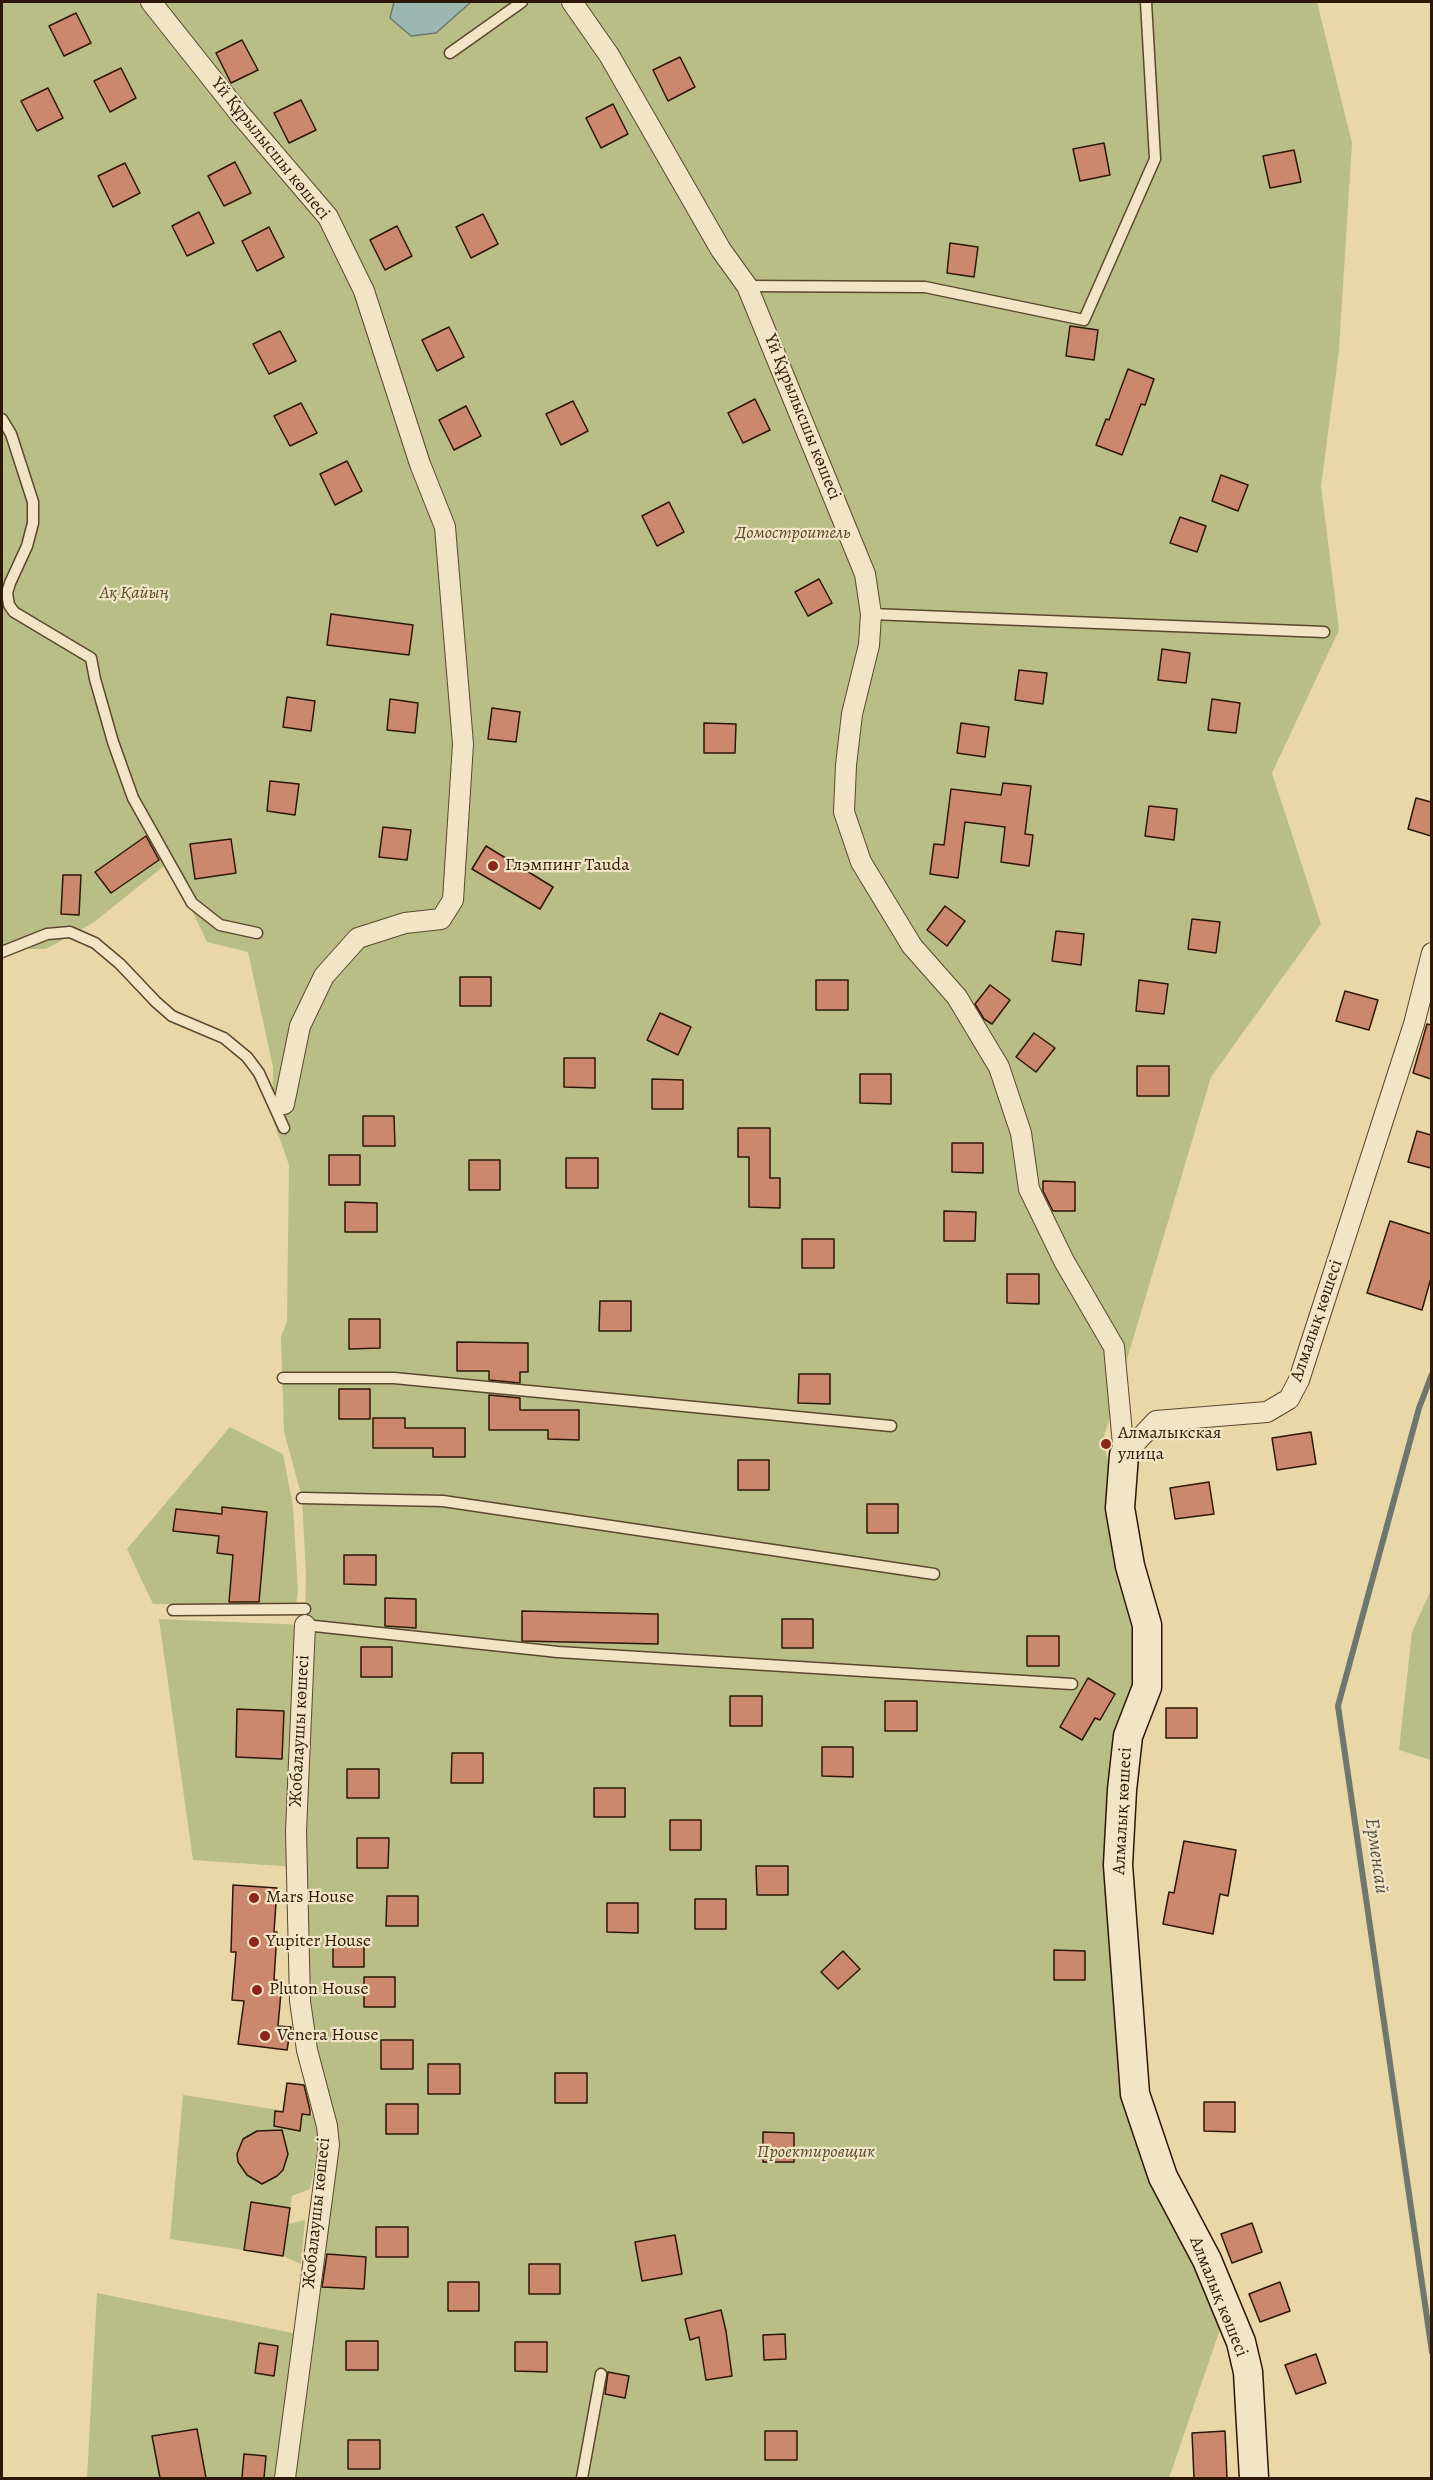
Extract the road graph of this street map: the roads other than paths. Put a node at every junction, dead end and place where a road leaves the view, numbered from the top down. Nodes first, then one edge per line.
1 (151, 2) edge
2 (522, 2) edge
3 (572, 2) edge
4 (1146, 2) edge
5 (450, 53) dead end
6 (747, 286) junction
7 (2, 419) edge
8 (871, 614) junction
9 (1324, 632) dead end
10 (257, 933) dead end
11 (2, 952) edge
12 (1431, 953) edge
13 (284, 1104) dead end
14 (284, 1128) dead end
15 (282, 1378) dead end
16 (891, 1426) dead end
17 (1124, 1455) junction
18 (302, 1498) dead end
19 (934, 1574) dead end
20 (173, 1610) dead end
21 (305, 1617) junction
22 (1072, 1684) dead end
23 (601, 2374) dead end
24 (285, 2478) edge
25 (582, 2478) edge
26 (1254, 2478) edge

1 - 13 street, Үй Құрылысшы көшесі
2 - 5 lane
3 - 6 street, Үй Құрылысшы көшесі
4 - 6 lane
6 - 8 street, Үй Құрылысшы көшесі
7 - 10 lane
8 - 9 lane
8 - 17 street, Үй Құрылысшы көшесі
11 - 14 lane
12 - 17 street, Алмалық көшесі
15 - 16 lane
17 - 26 street, Алмалық көшесі
18 - 19 lane
20 - 21 lane
21 - 22 lane
21 - 24 street, Жобалаушы көшесі
23 - 25 lane

